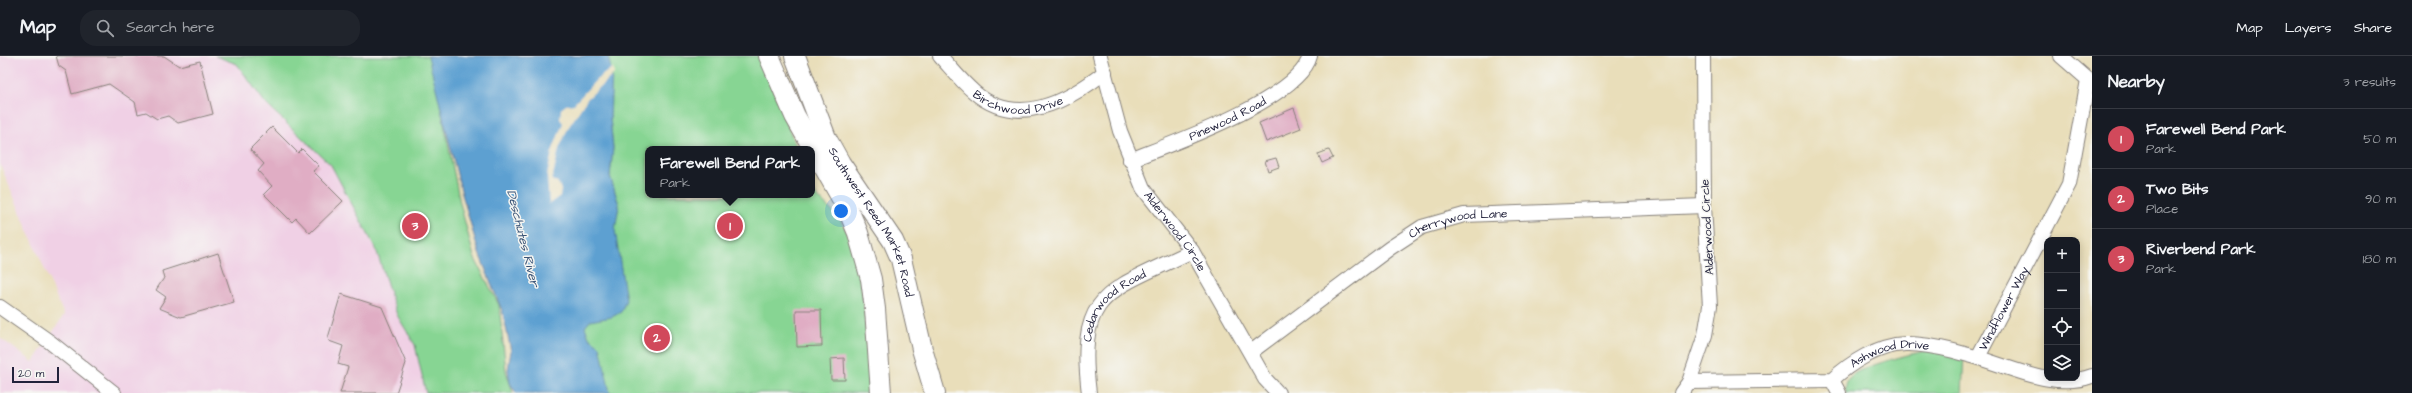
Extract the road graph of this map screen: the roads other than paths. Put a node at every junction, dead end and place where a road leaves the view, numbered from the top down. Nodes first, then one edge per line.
1 (769, 56) edge
2 (795, 56) edge
3 (940, 56) edge
4 (1100, 56) edge
5 (1310, 56) edge
6 (1703, 56) edge
7 (2061, 56) edge
8 (1105, 72) junction
9 (2090, 81) edge
10 (812, 146) edge
11 (815, 151) edge
12 (1130, 160) junction
13 (1704, 206) junction
14 (1192, 251) junction
15 (0, 308) edge
16 (1251, 352) junction
17 (1978, 357) junction
18 (2092, 376) edge
19 (1832, 380) junction
20 (1689, 382) junction
21 (114, 393) edge
22 (881, 393) edge
23 (935, 393) edge
24 (1089, 393) edge
25 (1278, 393) edge
26 (1681, 393) edge
27 (1840, 393) edge

1 - 10 main road, Southwest Reed Market Road
2 - 23 main road, Southwest Reed Market Road
3 - 8 street, Birchwood Drive
4 - 8 street, Alderwood Circle
5 - 12 street, Pinewood Road
6 - 13 street, Alderwood Circle
7 - 9 street
8 - 12 street, Alderwood Circle
9 - 17 street, Windflower Way
11 - 22 main road, Southwest Reed Market Road
12 - 14 street, Alderwood Circle
13 - 16 street, Cherrywood Lane
13 - 20 street, Alderwood Circle
14 - 16 street, Alderwood Circle
14 - 24 street, Cedarwood Road
15 - 21 street
16 - 25 street, Alderwood Circle
17 - 18 street, Ashwood Drive
17 - 19 street, Ashwood Drive
19 - 20 street
19 - 27 street
20 - 26 street, Alderwood Circle

